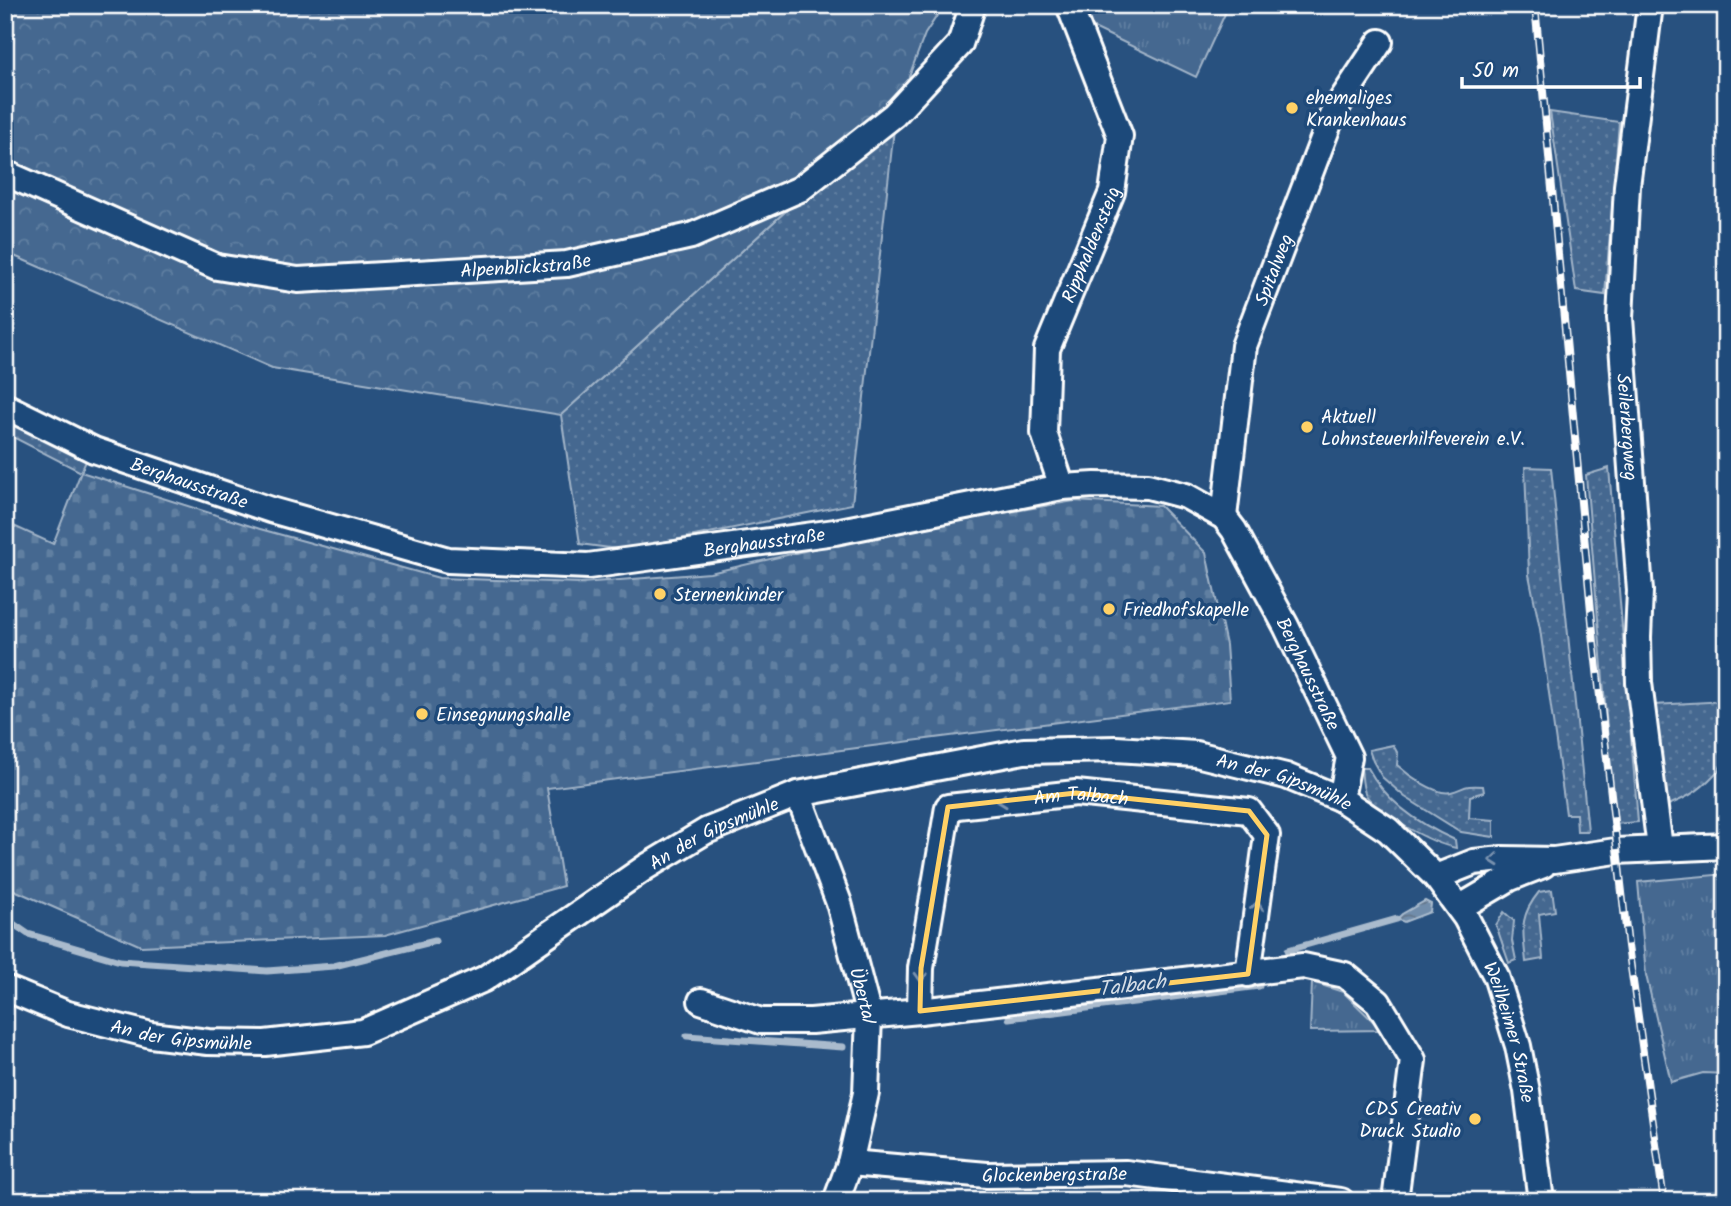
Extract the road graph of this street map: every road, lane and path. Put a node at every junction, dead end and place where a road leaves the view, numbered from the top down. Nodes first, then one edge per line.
1 (973, 5) edge
2 (1069, 5) edge
3 (1650, 5) edge
4 (1380, 42) dead end
5 (5, 173) edge
6 (5, 406) edge
7 (1062, 487) junction
8 (1224, 517) junction
9 (798, 794) junction
10 (1341, 799) junction
11 (1726, 846) edge
12 (1660, 848) junction
13 (1554, 860) junction
14 (1436, 877) junction
15 (1459, 908) junction
16 (1248, 974) junction
17 (5, 988) edge
18 (701, 1001) dead end
19 (920, 1011) junction
20 (869, 1016) junction
21 (850, 1163) junction
22 (1261, 1195) edge
23 (836, 1201) edge
24 (1340, 1201) edge
25 (1395, 1201) edge
26 (1541, 1201) edge

1 - 5 street, Alpenblickstraße
2 - 7 street, Ripphaldensteig
3 - 12 street, Seilerbergweg
4 - 8 street, Spitalweg
6 - 7 street, Berghausstraße
7 - 8 street, Berghausstraße
8 - 10 street, Berghausstraße
9 - 10 street, An der Gipsmühle
9 - 17 street, An der Gipsmühle
9 - 20 street, Übertal
10 - 14 street, An der Gipsmühle
11 - 12 street
12 - 13 street
13 -> 14 street
13 - 15 street
14 - 15 street, Weilheimer Straße
15 - 26 street, Weilheimer Straße
16 - 19 street
16 -> 19 street, Am Talbach
16 - 25 street
18 - 20 street
19 - 20 street
20 - 21 street, Übertal
21 - 22 street, Glockenbergstraße
21 - 23 street, Übertal
22 - 24 street, Glockenbergstraße

